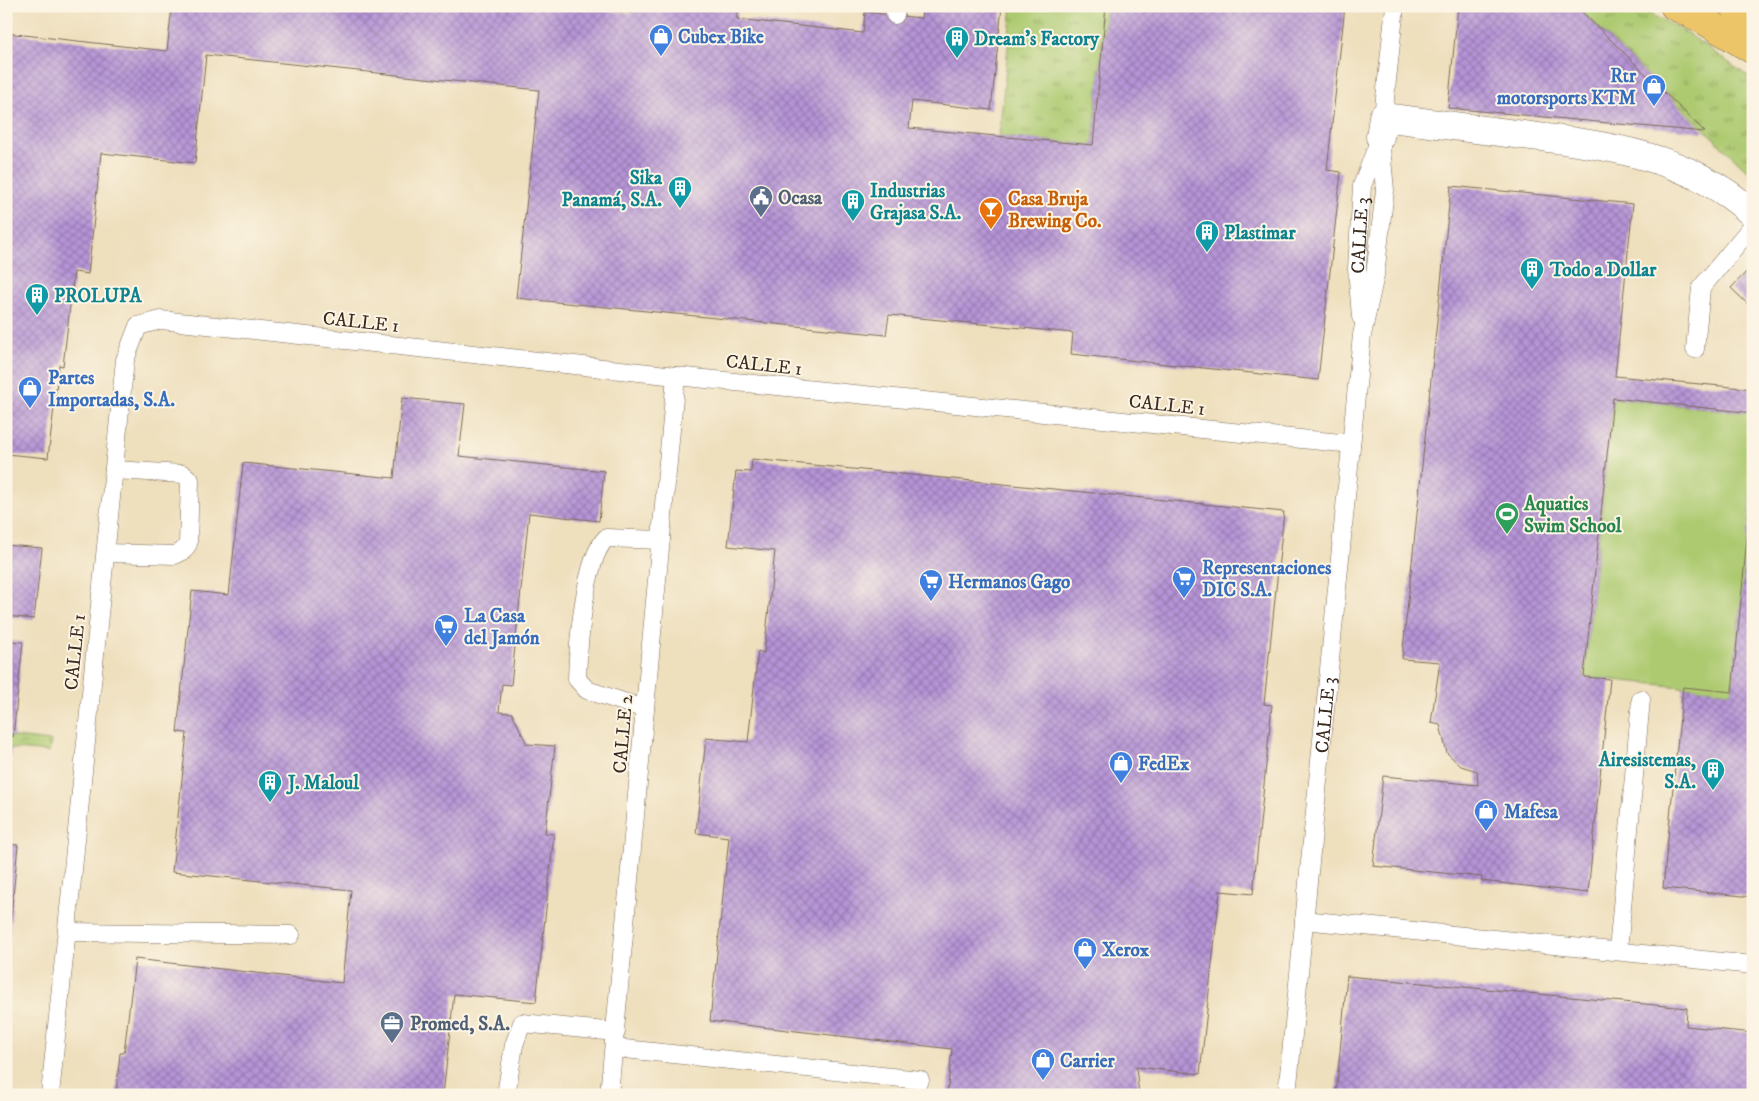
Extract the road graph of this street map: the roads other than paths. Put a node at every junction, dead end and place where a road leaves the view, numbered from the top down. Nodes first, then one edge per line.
1 (1395, 6) edge
2 (1674, 6) edge
3 (1734, 6) edge
4 (1753, 24) edge
5 (1753, 50) edge
6 (1381, 127) junction
7 (1753, 214) edge
8 (1753, 225) edge
9 (1695, 349) dead end
10 (676, 376) junction
11 (1351, 444) junction
12 (114, 470) junction
13 (661, 540) junction
14 (106, 553) junction
15 (1641, 699) dead end
16 (645, 708) junction
17 (1304, 920) junction
18 (67, 932) junction
19 (291, 935) dead end
20 (1618, 952) junction
21 (1753, 965) edge
22 (615, 1040) junction
23 (920, 1080) dead end
24 (50, 1095) edge
25 (506, 1095) edge
26 (609, 1095) edge
27 (1287, 1095) edge

1 - 6 lane, CALLE 3
2 - 5 highway
3 - 4 highway
6 - 7 street
6 - 11 lane, CALLE 3
8 - 9 lane
10 - 11 lane, CALLE 1
10 - 12 lane, CALLE 1
10 - 13 lane, CALLE 2
11 - 17 lane, CALLE 3
12 - 14 lane, CALLE 1
12 - 14 lane
13 - 16 lane, CALLE 2
13 - 16 lane
14 - 18 lane, CALLE 1
15 - 20 lane
16 - 22 lane, CALLE 2
17 - 20 lane
17 - 27 lane, CALLE 3
18 - 19 lane
18 - 24 lane, CALLE 1
20 - 21 lane
22 - 23 lane
22 - 25 lane
22 - 26 lane, CALLE 2

